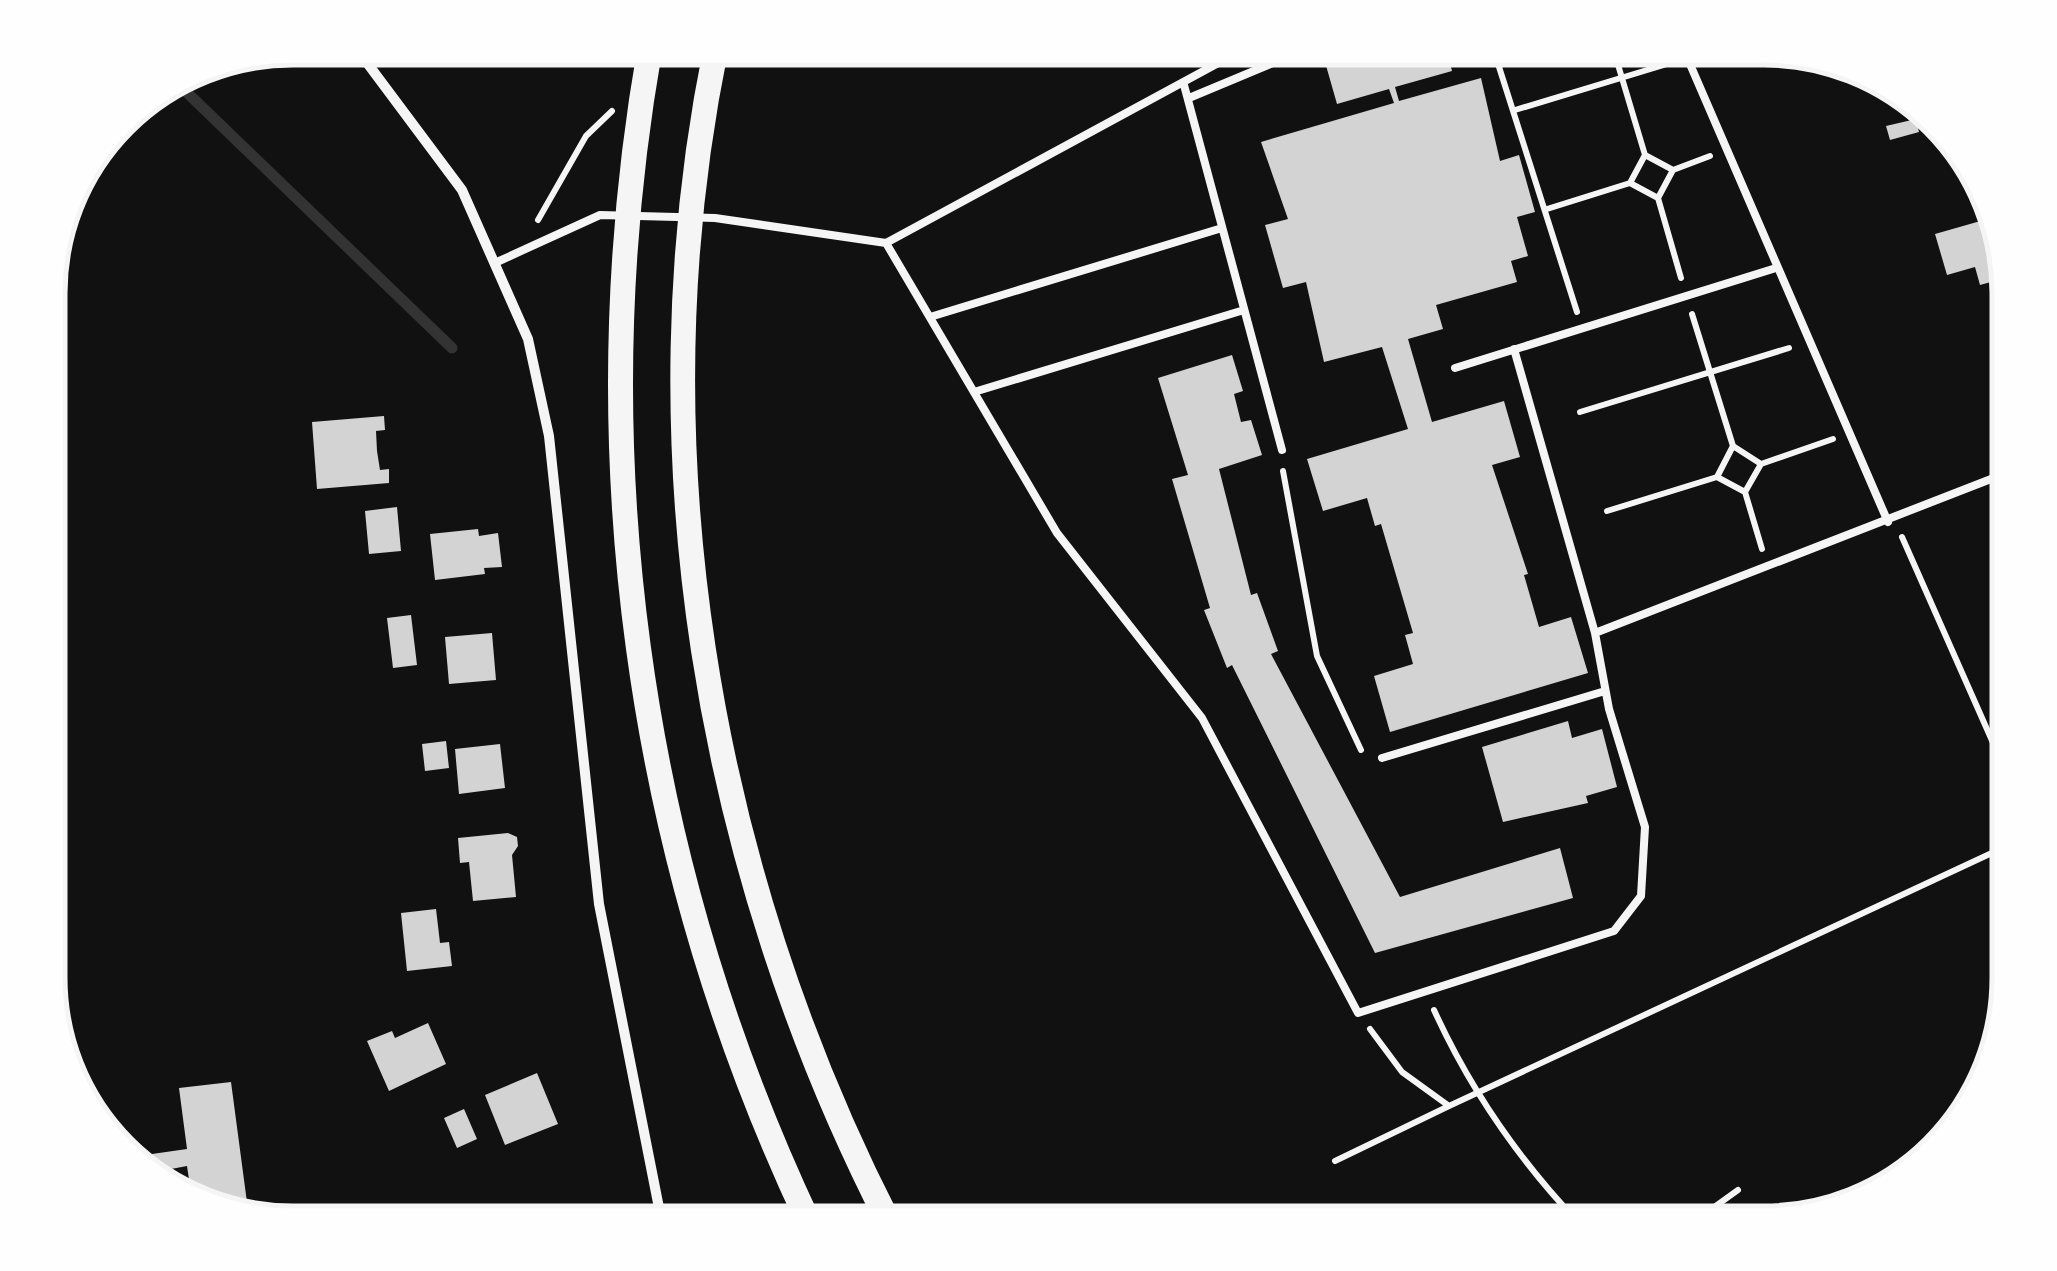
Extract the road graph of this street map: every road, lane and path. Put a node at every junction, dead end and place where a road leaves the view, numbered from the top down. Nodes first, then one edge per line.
1 (369, 65) edge
2 (648, 65) edge
3 (714, 65) edge
4 (1217, 65) edge
5 (1266, 65) edge
6 (1499, 65) edge
7 (1618, 65) edge
8 (1663, 65) edge
9 (1690, 65) edge
10 (1622, 77) junction
11 (1184, 84) junction
12 (1189, 98) junction
13 (612, 110) dead end
14 (1515, 110) junction
15 (1726, 150) junction
16 (1645, 155) junction
17 (1673, 170) junction
18 (1630, 183) junction
19 (1658, 198) junction
20 (1547, 209) junction
21 (1222, 228) junction
22 (886, 244) junction
23 (520, 252) junction
24 (498, 262) junction
25 (1776, 268) junction
26 (1686, 295) junction
27 (1244, 310) junction
28 (930, 317) junction
29 (1581, 328) junction
30 (1808, 343) junction
31 (1514, 349) junction
32 (1455, 368) dead end
33 (1710, 372) junction
34 (974, 392) junction
35 (1580, 412) dead end
36 (1848, 434) junction
37 (1733, 446) junction
38 (1282, 450) joint
39 (1761, 464) junction
40 (1717, 477) junction
41 (1992, 479) edge
42 (1745, 492) junction
43 (1607, 511) dead end
44 (1891, 520) junction
45 (1768, 569) junction
46 (1596, 633) junction
47 (1605, 691) junction
48 (1992, 742) edge
49 (1382, 758) joint
50 (1992, 854) edge
51 (1426, 992) junction
52 (1358, 1013) junction
53 (1478, 1092) junction
54 (1449, 1106) junction
55 (1336, 1162) dead end
56 (1738, 1190) dead end
57 (659, 1206) edge
58 (801, 1206) edge
59 (881, 1206) edge
60 (1562, 1206) edge
61 (1716, 1206) edge

1 - 24 street
2 - 58 main road
3 - 59 main road
4 - 11 lane
5 - 12 lane
6 - 14 path
7 - 10 path
8 - 10 path
9 - 15 lane
10 - 14 path
10 - 16 path
11 - 12 lane
11 - 22 lane
12 - 21 lane
13 - 23 path
14 - 20 path
15 - 17 path
15 - 25 lane
16 - 17 path
16 - 18 path
17 - 19 path
18 - 19 path
18 - 20 path
19 - 26 path
20 - 29 path
21 - 27 lane
21 - 28 lane
22 - 23 lane
22 - 28 lane
23 - 24 lane
24 - 57 street
25 - 26 lane
25 - 30 lane
26 - 29 lane
26 - 33 path
27 - 34 lane
27 - 38 lane
28 - 34 lane
29 - 31 lane
30 - 33 path
30 - 36 lane
31 - 32 lane
31 - 46 lane
33 - 35 path
33 - 37 path
34 - 52 lane
36 - 39 path
36 - 44 lane
37 - 39 path
37 - 40 path
38 - 49 path
39 - 42 path
40 - 42 path
40 - 43 path
41 - 44 lane
42 - 45 path
44 - 45 lane
44 - 48 path
45 - 46 lane
46 - 47 lane
47 - 49 lane
47 - 51 lane
50 - 53 path
51 - 52 lane
51 - 53 path
52 - 54 path
53 - 54 path
53 - 60 path
54 - 55 path
56 - 61 path

